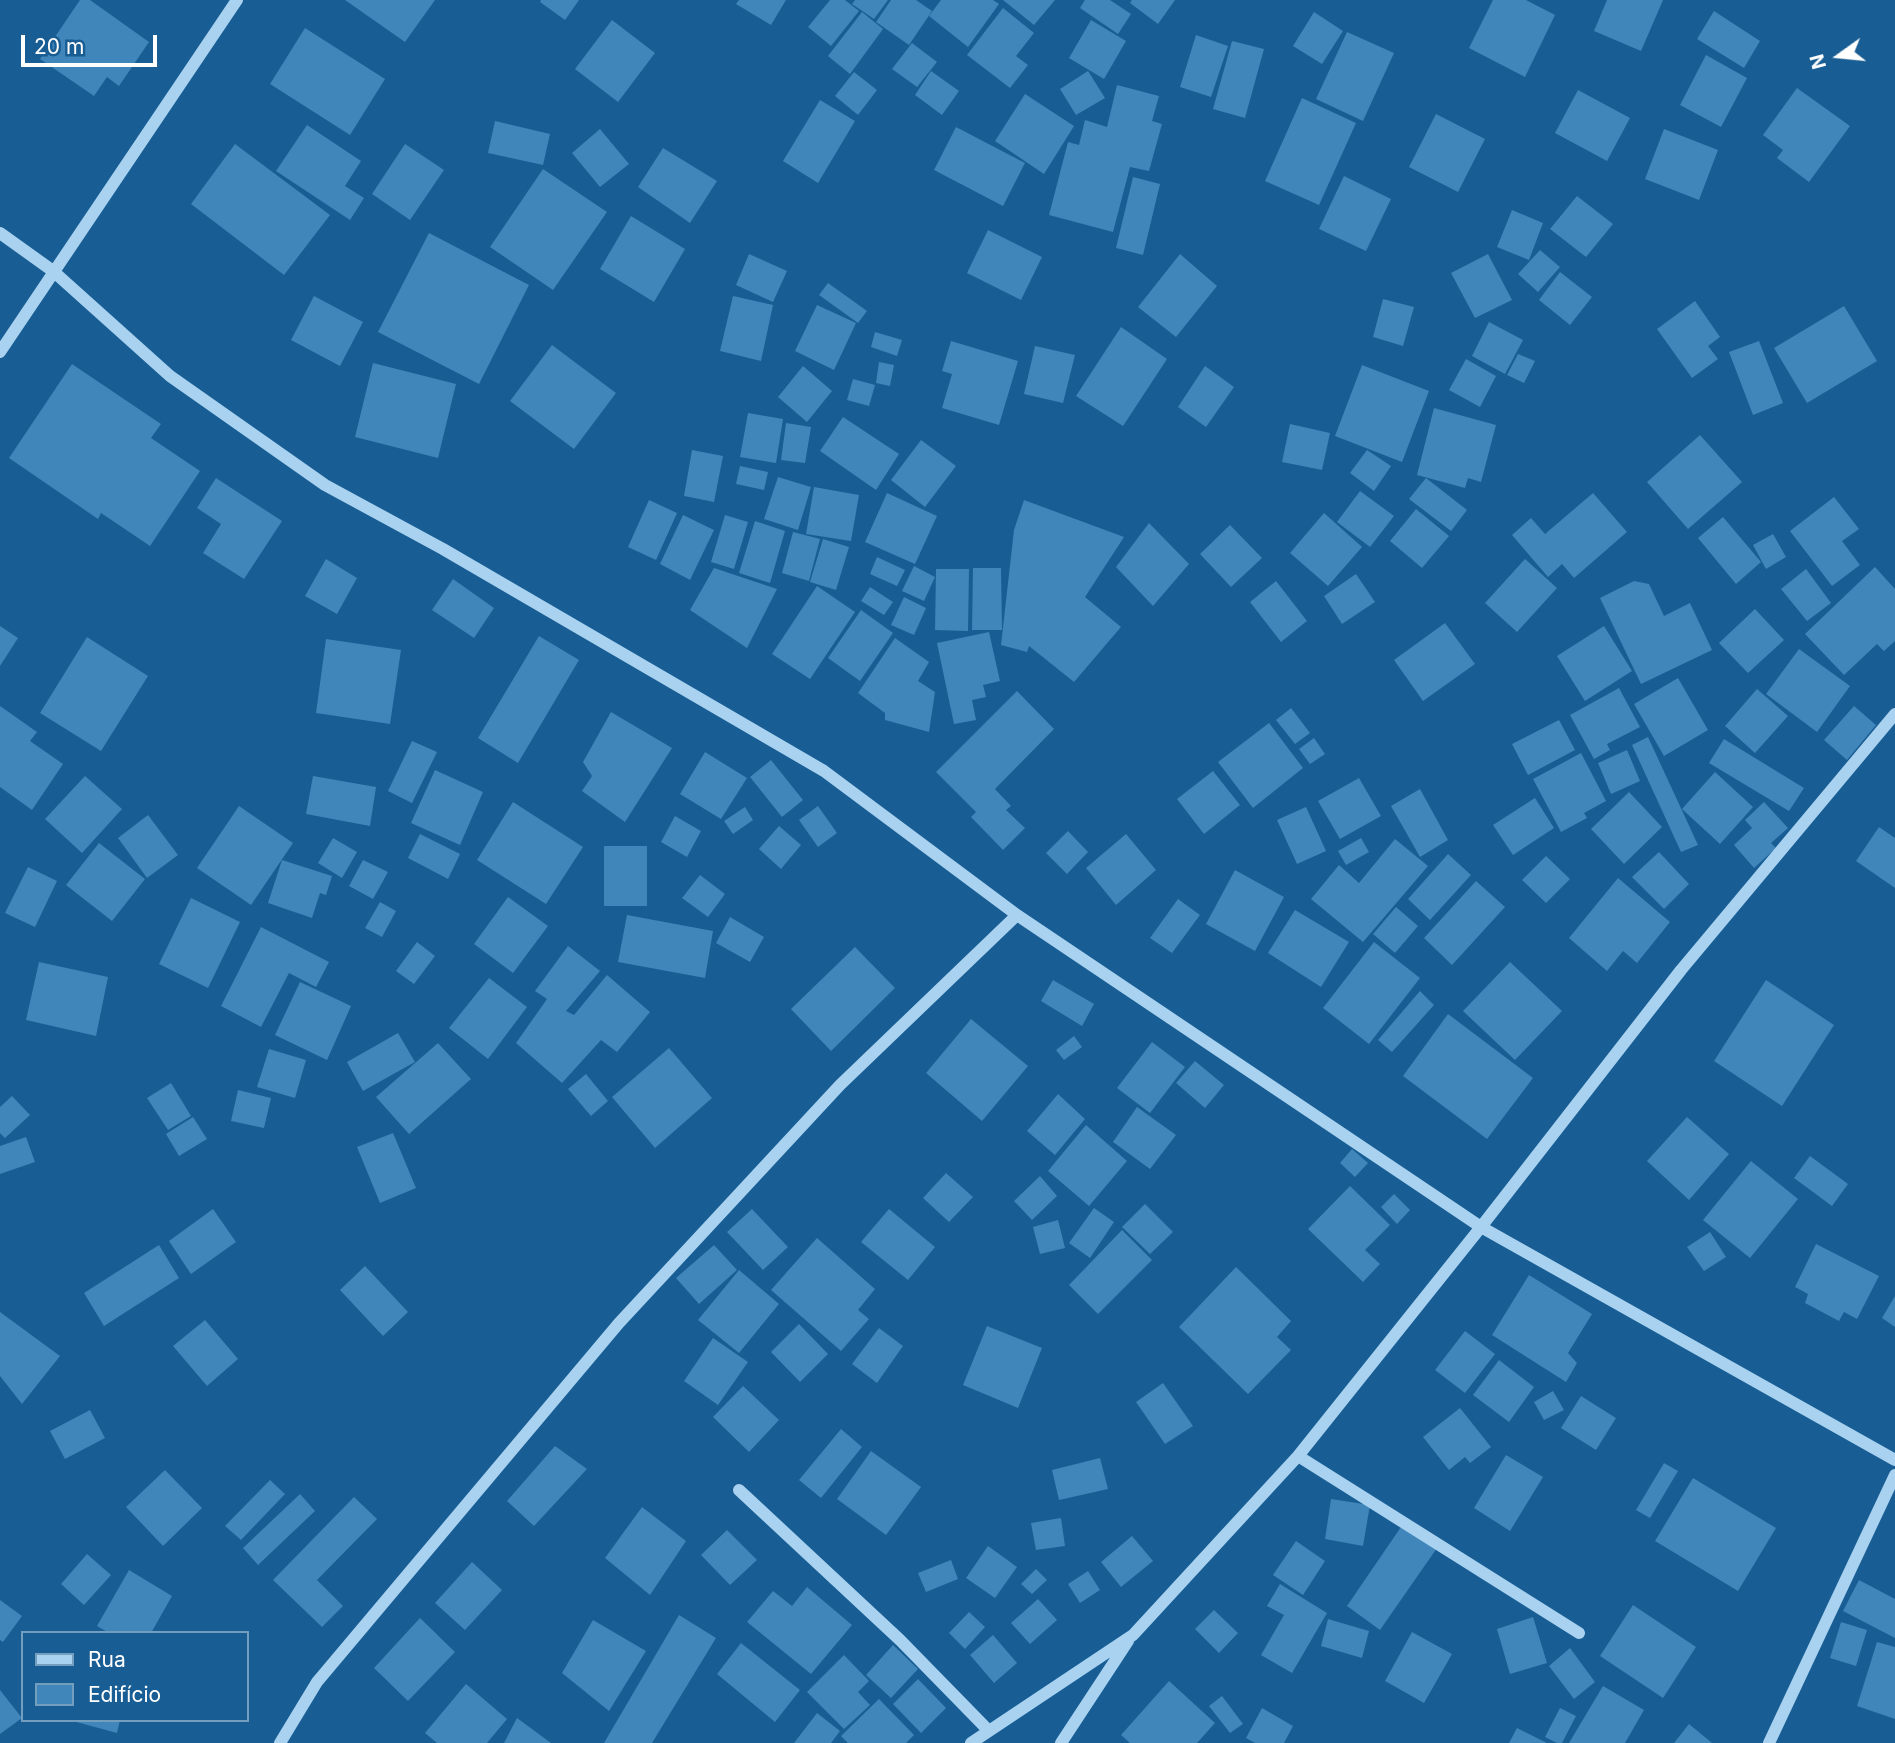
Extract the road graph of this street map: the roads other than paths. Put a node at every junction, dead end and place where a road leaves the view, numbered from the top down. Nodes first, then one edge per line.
1 (237, 0) edge
2 (0, 233) edge
3 (53, 271) junction
4 (0, 352) edge
5 (1895, 714) edge
6 (1017, 915) junction
7 (1481, 1227) junction
8 (1298, 1456) junction
9 (1895, 1460) edge
10 (1895, 1475) edge
11 (738, 1490) dead end
12 (1579, 1633) dead end
13 (1133, 1635) junction
14 (989, 1731) junction
15 (281, 1743) edge
16 (971, 1743) edge
17 (1061, 1743) edge
18 (1769, 1743) edge

1 - 3 street
2 - 3 street
3 - 4 street
3 - 6 street
5 - 7 street
6 - 7 street
6 - 15 street
7 - 8 street
7 - 9 street
8 - 12 street
8 - 13 street
10 - 18 street
11 - 14 street
13 - 14 street
13 - 17 street
14 - 16 street

